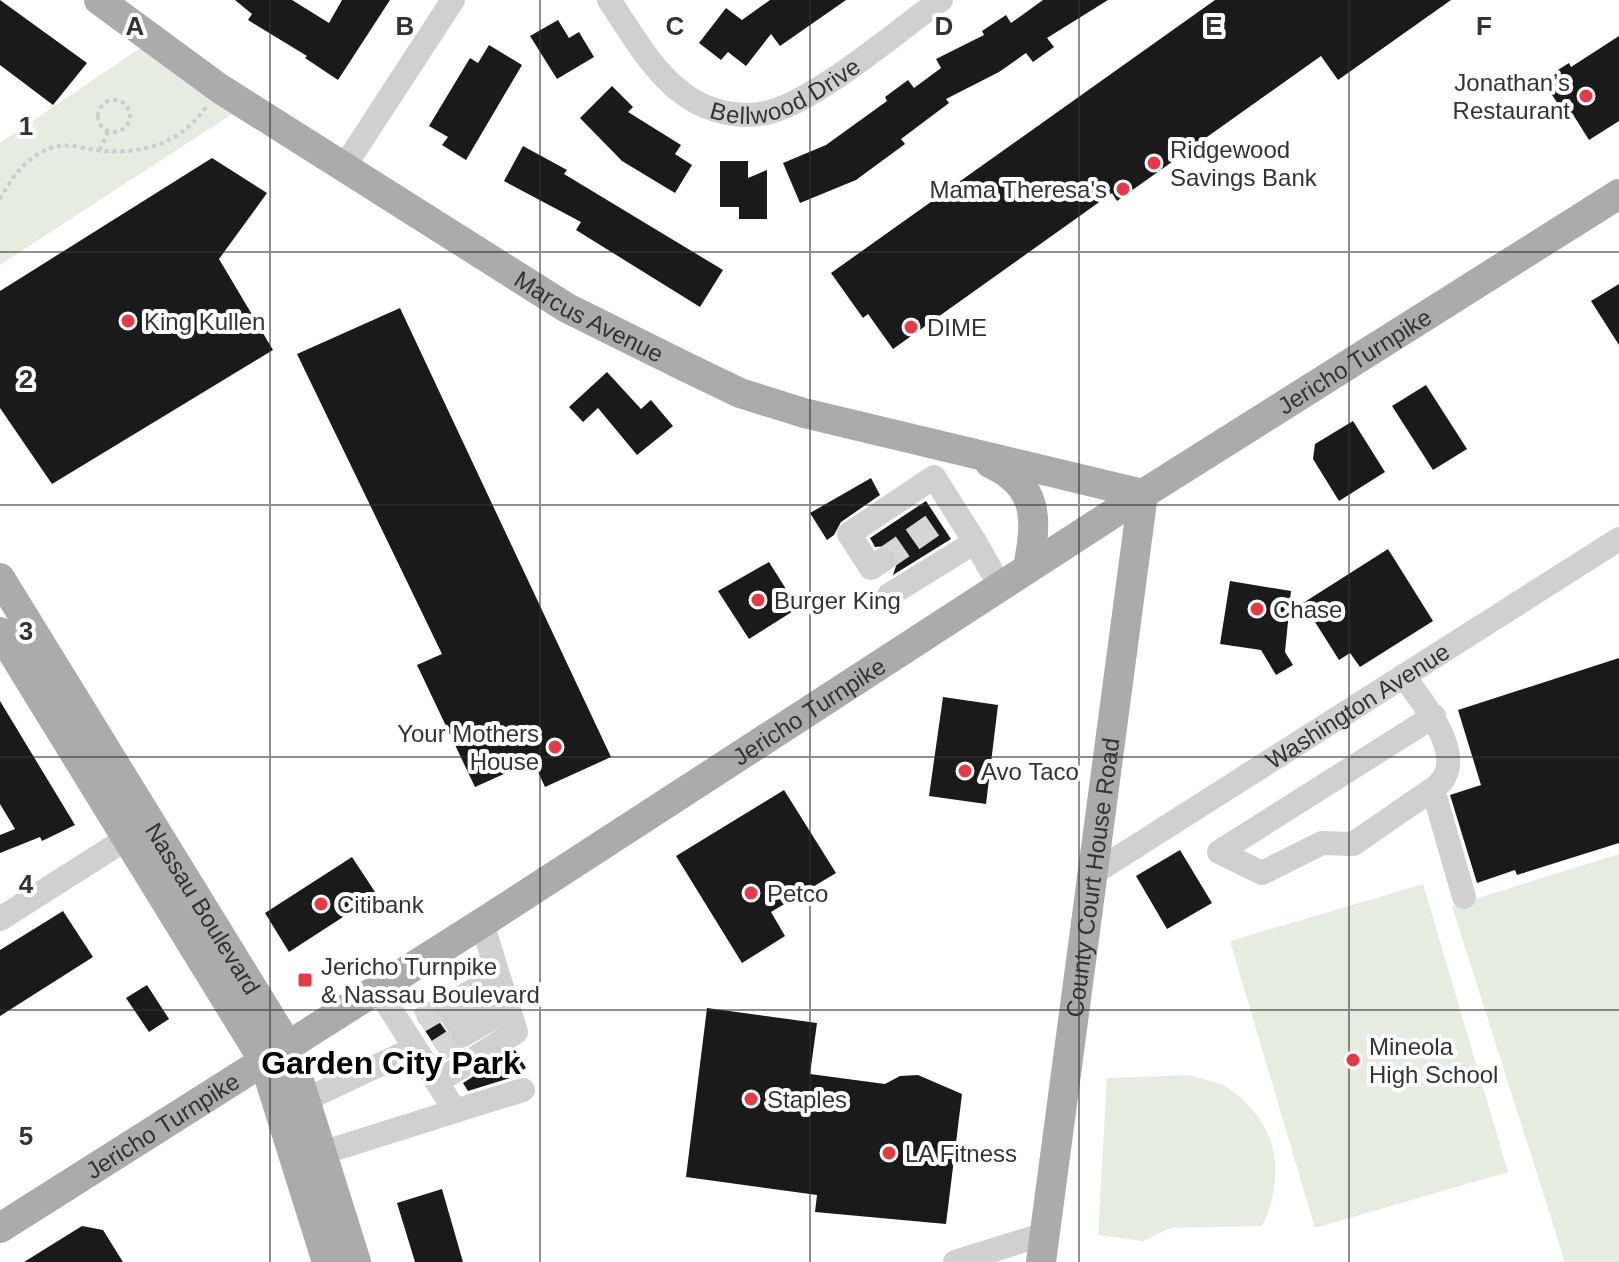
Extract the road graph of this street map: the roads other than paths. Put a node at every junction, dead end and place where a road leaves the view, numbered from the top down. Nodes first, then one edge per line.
1 (99, 0) edge
2 (609, 0) edge
3 (941, 0) edge
4 (461, 1) edge
5 (344, 167) junction
6 (1619, 194) edge
7 (940, 444) junction
8 (1143, 494) junction
9 (1619, 539) edge
10 (975, 542) junction
11 (883, 560) dead end
12 (1028, 568) junction
13 (0, 578) edge
14 (1000, 586) junction
15 (889, 595) dead end
16 (9, 614) edge
17 (0, 632) edge
18 (1403, 676) junction
19 (1434, 716) junction
20 (1433, 789) junction
21 (139, 831) junction
22 (1094, 873) junction
23 (1464, 897) dead end
24 (0, 919) edge
25 (482, 923) junction
26 (377, 988) junction
27 (502, 993) junction
28 (422, 1047) junction
29 (276, 1054) junction
30 (523, 1090) dead end
31 (305, 1100) junction
32 (455, 1111) junction
33 (322, 1153) junction
34 (0, 1228) edge
35 (1043, 1248) edge
36 (327, 1262) edge
37 (356, 1262) edge
38 (955, 1262) edge

1 - 5 main road, Marcus Avenue
2 - 3 street, Bellwood Drive
4 - 5 street
5 - 7 main road, Marcus Avenue
6 - 8 main road, Jericho Turnpike
7 - 8 main road, Marcus Avenue
7 - 12 main road
8 - 12 main road, Jericho Turnpike
8 - 22 main road, County Court House Road
9 - 18 street, Washington Avenue
10 - 11 street
10 - 14 street
10 - 15 street
12 - 14 main road, Jericho Turnpike
13 - 16 main road, Nassau Boulevard
14 - 25 main road, Jericho Turnpike
16 - 21 main road, Nassau Boulevard
17 - 21 main road, Nassau Boulevard
18 - 19 street
18 - 22 street, Washington Avenue
19 - 20 street
19 - 20 street
20 - 23 street
21 - 24 street
21 - 29 main road, Nassau Boulevard
22 - 35 main road, County Court House Road
25 - 26 main road, Jericho Turnpike
25 - 27 street
26 - 28 street
26 - 29 main road, Jericho Turnpike
27 - 27 street
27 - 28 street
28 - 31 street
28 - 32 street
29 - 31 main road, Nassau Boulevard
29 - 34 main road, Jericho Turnpike
29 - 36 main road, Nassau Boulevard
30 - 32 street
31 - 33 main road, Nassau Boulevard
32 - 33 street
33 - 37 main road, Nassau Boulevard
35 - 38 street

